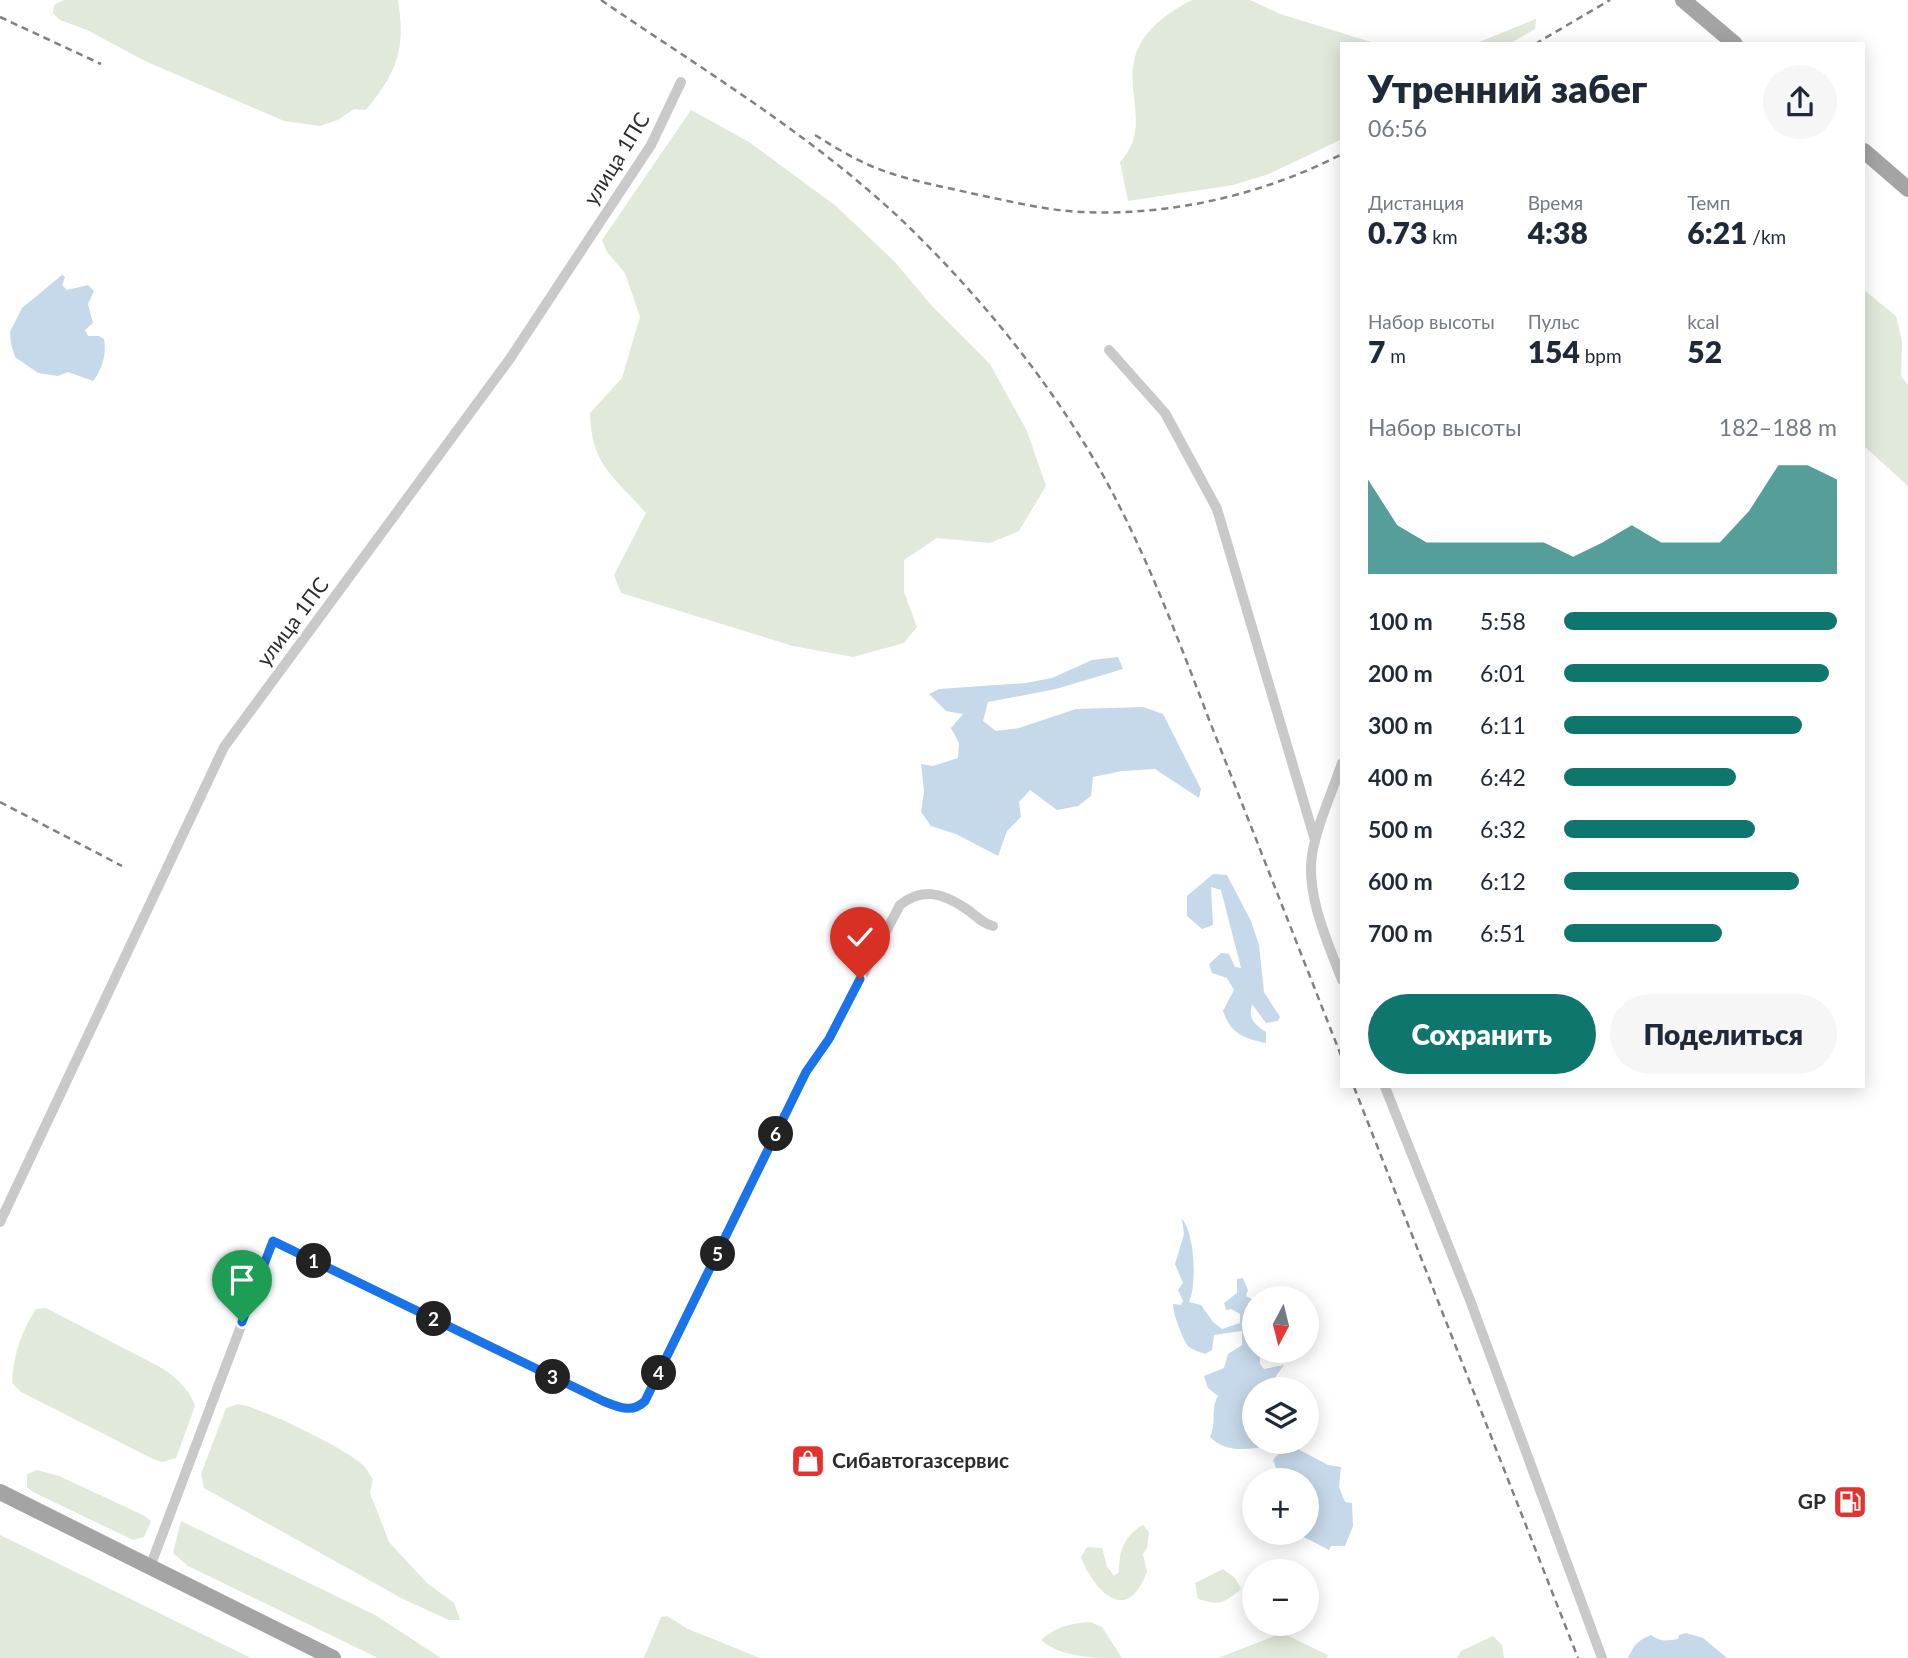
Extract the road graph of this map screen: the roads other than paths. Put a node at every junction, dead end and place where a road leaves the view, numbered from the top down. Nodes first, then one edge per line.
1 (1684, 0) edge
2 (1733, 42) edge
3 (681, 82) dead end
4 (1865, 152) edge
5 (1908, 189) edge
6 (1109, 350) dead end
7 (1340, 769) edge
8 (1315, 840) junction
9 (993, 926) dead end
10 (1340, 974) edge
11 (1385, 1088) edge
12 (0, 1222) edge
13 (0, 1492) edge
14 (150, 1567) junction
15 (333, 1658) edge
16 (1602, 1658) edge

1 - 2 main road
3 - 12 street, улица 1ПС
4 - 5 main road
6 - 8 street
7 - 8 street
8 - 10 street
9 - 14 street
11 - 16 street
13 - 14 main road
14 - 15 main road

